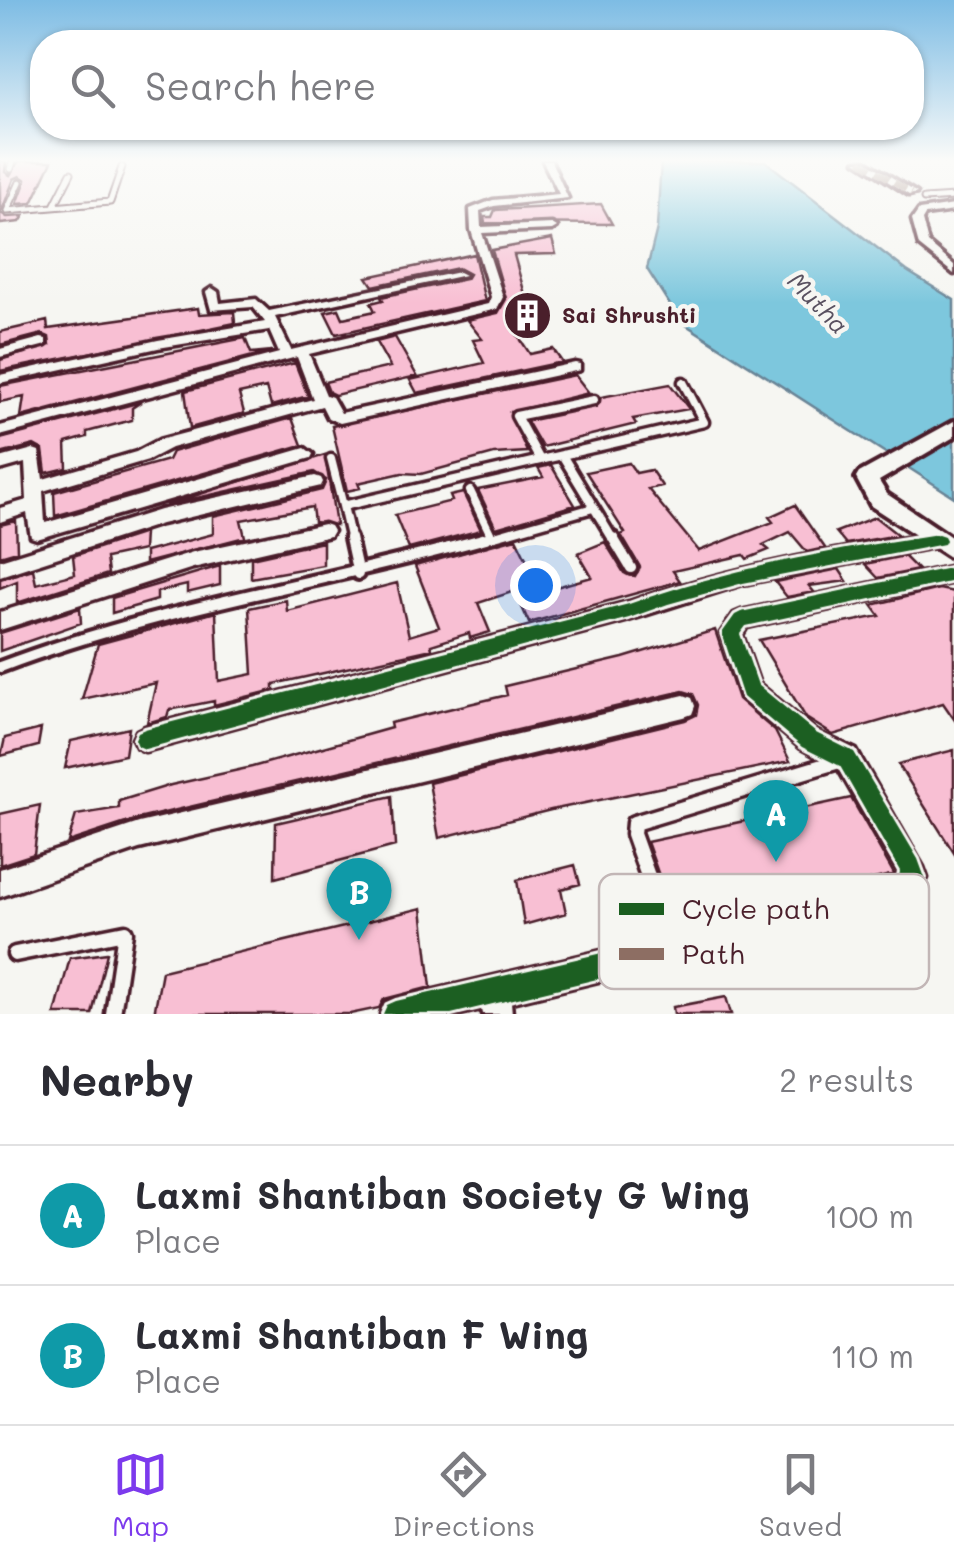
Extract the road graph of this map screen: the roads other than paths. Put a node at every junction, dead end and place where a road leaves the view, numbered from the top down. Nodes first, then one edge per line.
1 (35, 208) edge
2 (479, 208) edge
3 (951, 208) edge
4 (4, 212) edge
5 (552, 227) dead end
6 (476, 230) junction
7 (954, 271) edge
8 (458, 275) dead end
9 (212, 292) dead end
10 (270, 320) junction
11 (41, 342) dead end
12 (0, 353) edge
13 (294, 354) junction
14 (575, 367) dead end
15 (0, 379) edge
16 (683, 382) dead end
17 (327, 400) junction
18 (594, 400) dead end
19 (954, 428) edge
20 (0, 431) edge
21 (305, 454) dead end
22 (562, 454) junction
23 (332, 459) dead end
24 (540, 460) junction
25 (0, 464) edge
26 (315, 482) dead end
27 (470, 491) dead end
28 (33, 496) junction
29 (343, 506) junction
30 (593, 508) junction
31 (0, 515) edge
32 (324, 531) dead end
33 (492, 537) junction
34 (946, 546) edge
35 (0, 568) edge
36 (631, 568) dead end
37 (358, 574) junction
38 (954, 574) edge
39 (0, 621) edge
40 (0, 667) edge
41 (684, 706) dead end
42 (146, 739) dead end
43 (847, 758) junction
44 (647, 874) edge
45 (912, 874) edge
46 (0, 883) edge
47 (15, 954) dead end
48 (599, 971) edge
49 (496, 1003) edge
50 (113, 1014) edge
51 (396, 1014) edge

1 - 4 lane
2 - 6 street
3 - 7 street
5 - 6 street
6 - 13 street
8 - 10 street
9 - 10 street
10 - 13 street
10 - 15 street
11 - 12 street
13 - 17 street
13 - 20 street
14 - 17 street
16 - 22 lane
17 - 28 street
18 - 24 lane
19 - 34 street
21 - 28 street
22 - 24 lane
22 - 30 lane
23 - 29 lane
24 - 29 lane
25 - 28 street
26 - 35 street
27 - 33 lane
28 - 31 street
29 - 37 lane
30 - 33 lane
30 - 36 lane
32 - 39 street
33 - 37 lane
34 - 42 street
37 - 40 lane
38 - 43 street
41 - 46 street
43 - 44 lane
43 - 45 street
47 - 50 lane
48 - 49 street
49 - 51 street

